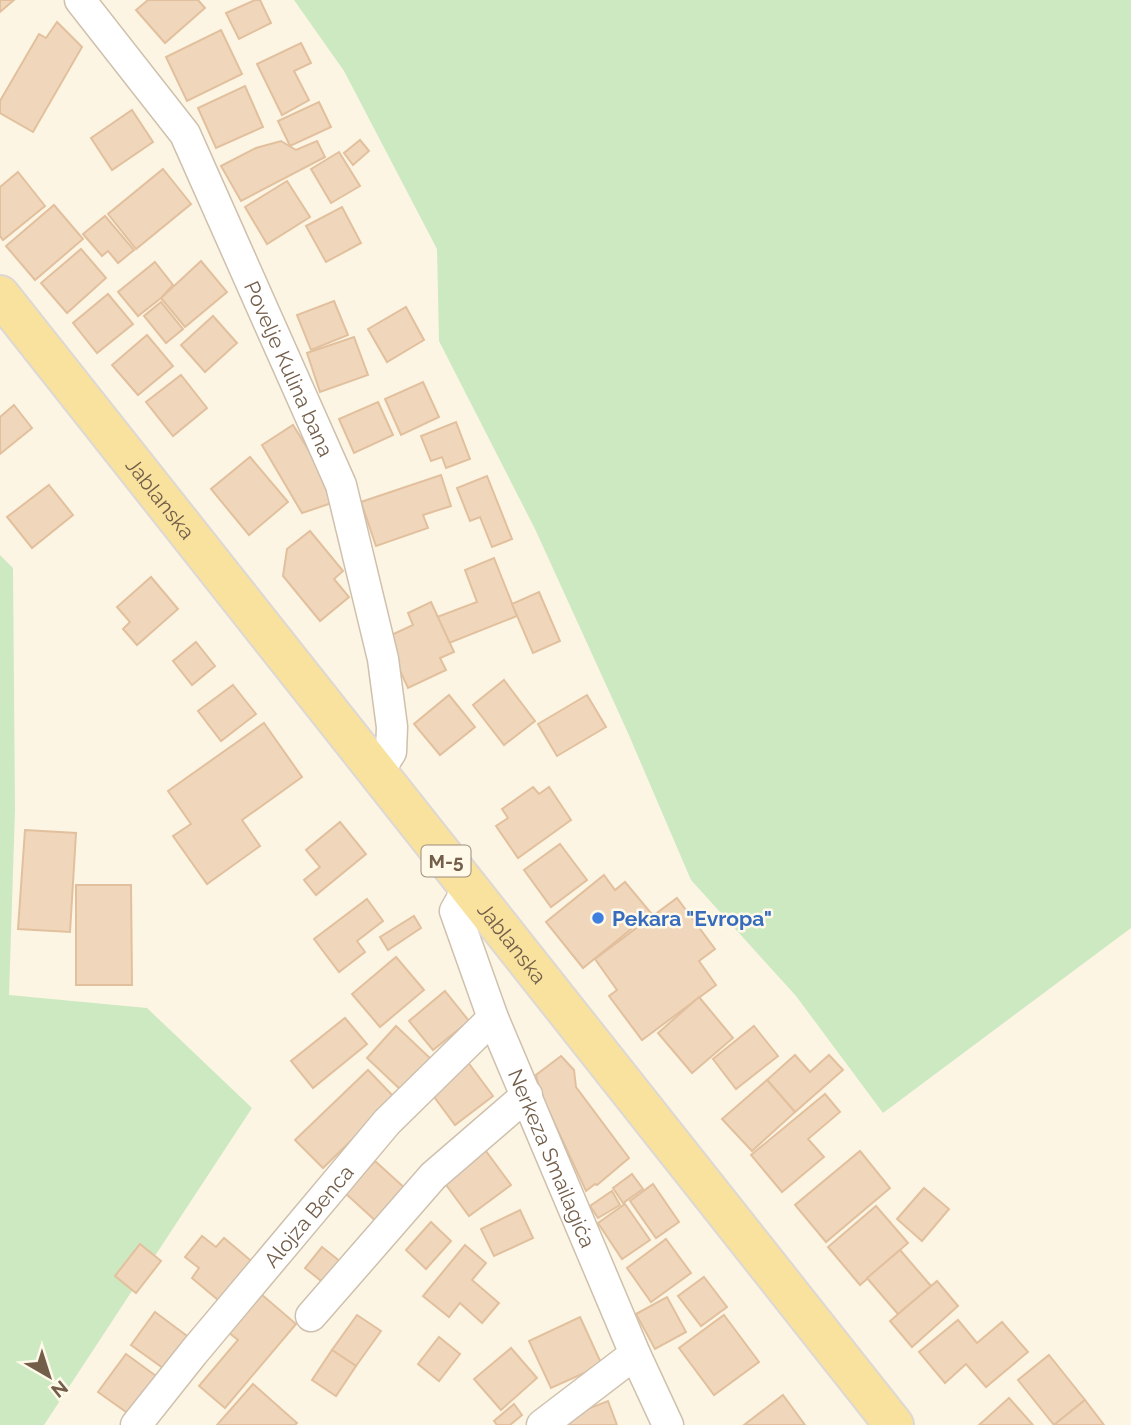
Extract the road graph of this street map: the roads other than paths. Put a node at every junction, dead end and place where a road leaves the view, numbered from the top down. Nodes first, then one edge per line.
1 (80, 0) edge
2 (0, 295) edge
3 (377, 774) junction
4 (468, 888) junction
5 (493, 1018) junction
6 (527, 1095) junction
7 (311, 1316) dead end
8 (635, 1354) junction
9 (136, 1425) edge
10 (542, 1425) edge
11 (668, 1425) edge
12 (894, 1425) edge

1 - 3 street, Povelje Kulina bana
2 - 3 main road, Jablanska / M-5
3 - 4 main road, Jablanska / M-5
4 - 5 street, Nerkeza Smailagića
4 - 12 main road, Jablanska / M-5
5 - 6 street, Nerkeza Smailagića
5 - 9 street, Alojza Benca
6 - 7 street
6 - 8 street, Nerkeza Smailagića
8 - 10 street
8 - 11 street, Nerkeza Smailagića

